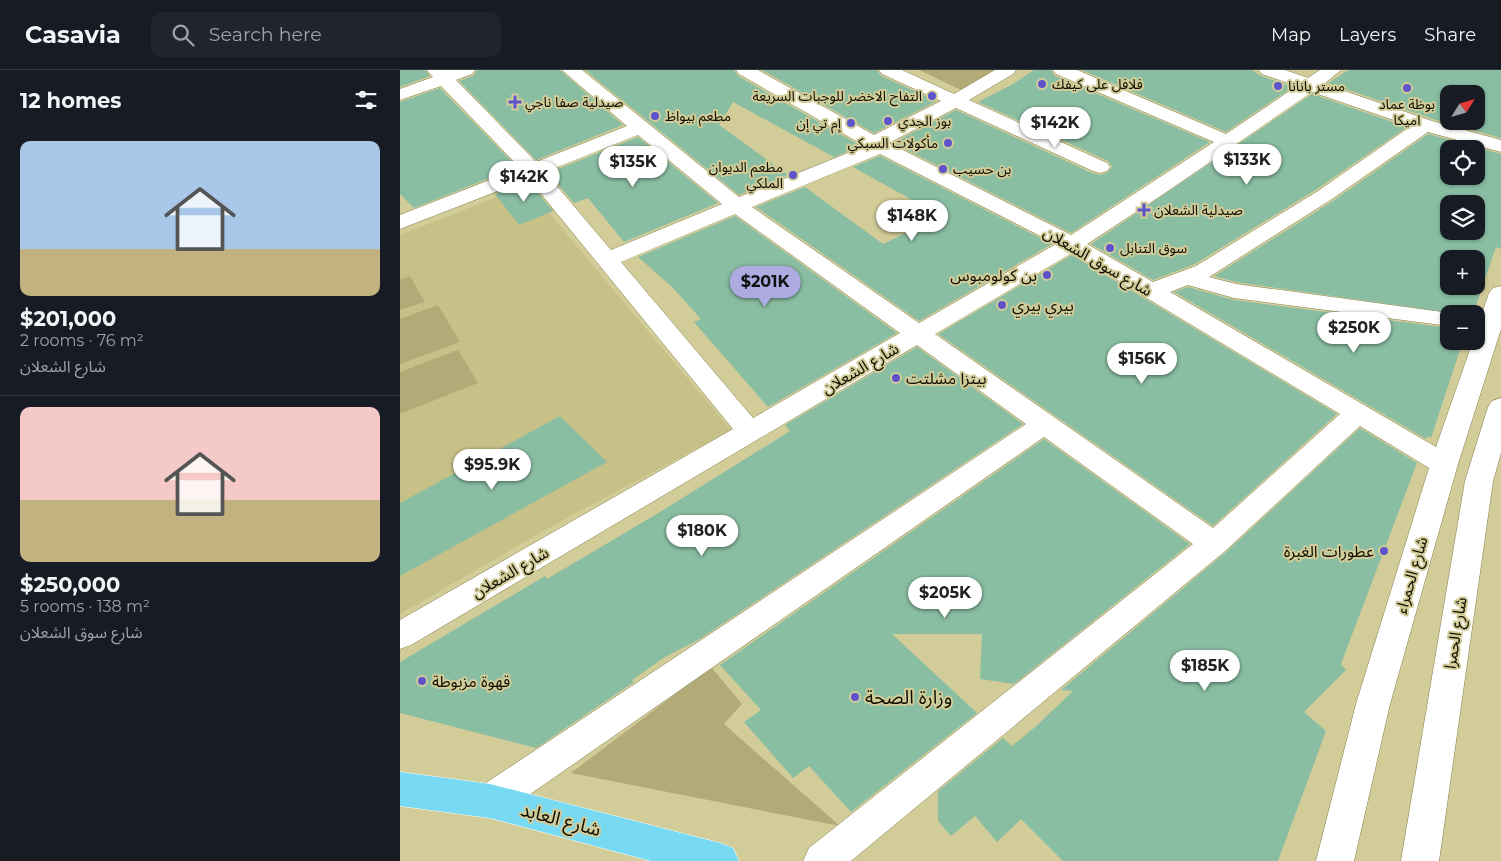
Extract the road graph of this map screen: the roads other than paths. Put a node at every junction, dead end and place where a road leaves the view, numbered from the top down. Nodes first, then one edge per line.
1 (466, 70) edge
2 (571, 70) edge
3 (745, 70) edge
4 (888, 70) edge
5 (1007, 70) edge
6 (1062, 70) edge
7 (1268, 70) edge
8 (1332, 70) edge
9 (440, 74) edge
10 (1310, 85) junction
11 (400, 95) edge
12 (955, 101) junction
13 (1426, 125) junction
14 (641, 127) junction
15 (1227, 141) junction
16 (877, 145) junction
17 (1501, 146) edge
18 (1100, 167) dead end
19 (532, 170) junction
20 (737, 206) junction
21 (401, 221) edge
22 (1072, 244) junction
23 (607, 260) junction
24 (1188, 278) junction
25 (1152, 291) junction
26 (1501, 293) edge
27 (1440, 318) edge
28 (1485, 321) edge
29 (918, 334) junction
30 (1476, 350) edge
31 (1501, 407) edge
32 (1357, 414) junction
33 (1045, 424) junction
34 (750, 432) junction
35 (1444, 464) junction
36 (1214, 544) junction
37 (400, 636) edge
38 (400, 789) edge
39 (490, 801) junction
40 (720, 861) edge
41 (822, 861) edge
42 (1335, 861) edge
43 (1420, 861) edge

1 - 9 street
2 - 14 street
3 - 16 street, شارع سوق الشعلان
4 - 12 street
5 - 12 street
6 - 15 street
7 - 10 street
8 - 10 street, شارع الشعلان
9 - 11 street
9 - 19 street
10 - 13 street
10 - 15 street, شارع الشعلان
12 - 16 street
12 - 18 street
13 - 17 street
13 - 24 street
14 - 19 street
14 - 20 street
15 - 22 street, شارع الشعلان
16 - 20 street
16 - 22 street, شارع سوق الشعلان
19 - 21 street
19 - 23 street
20 - 23 street
20 - 29 street
22 - 25 street, شارع سوق الشعلان
22 - 29 street, شارع الشعلان
23 - 34 street
24 - 25 street
24 - 27 street
25 - 32 street, شارع سوق الشعلان
26 - 28 street, شارع الحمراء
29 - 33 street
29 - 34 street, شارع الشعلان
30 - 35 street, شارع الحمراء
31 - 43 street, شارع الحمرا
32 - 35 street, شارع سوق الشعلان
32 - 36 street
33 - 36 street
33 - 39 street
34 - 37 street, شارع الشعلان
35 - 42 street, شارع الحمراء
36 - 41 street
38 - 39 main road, شارع العابد
39 - 40 main road, شارع العابد

